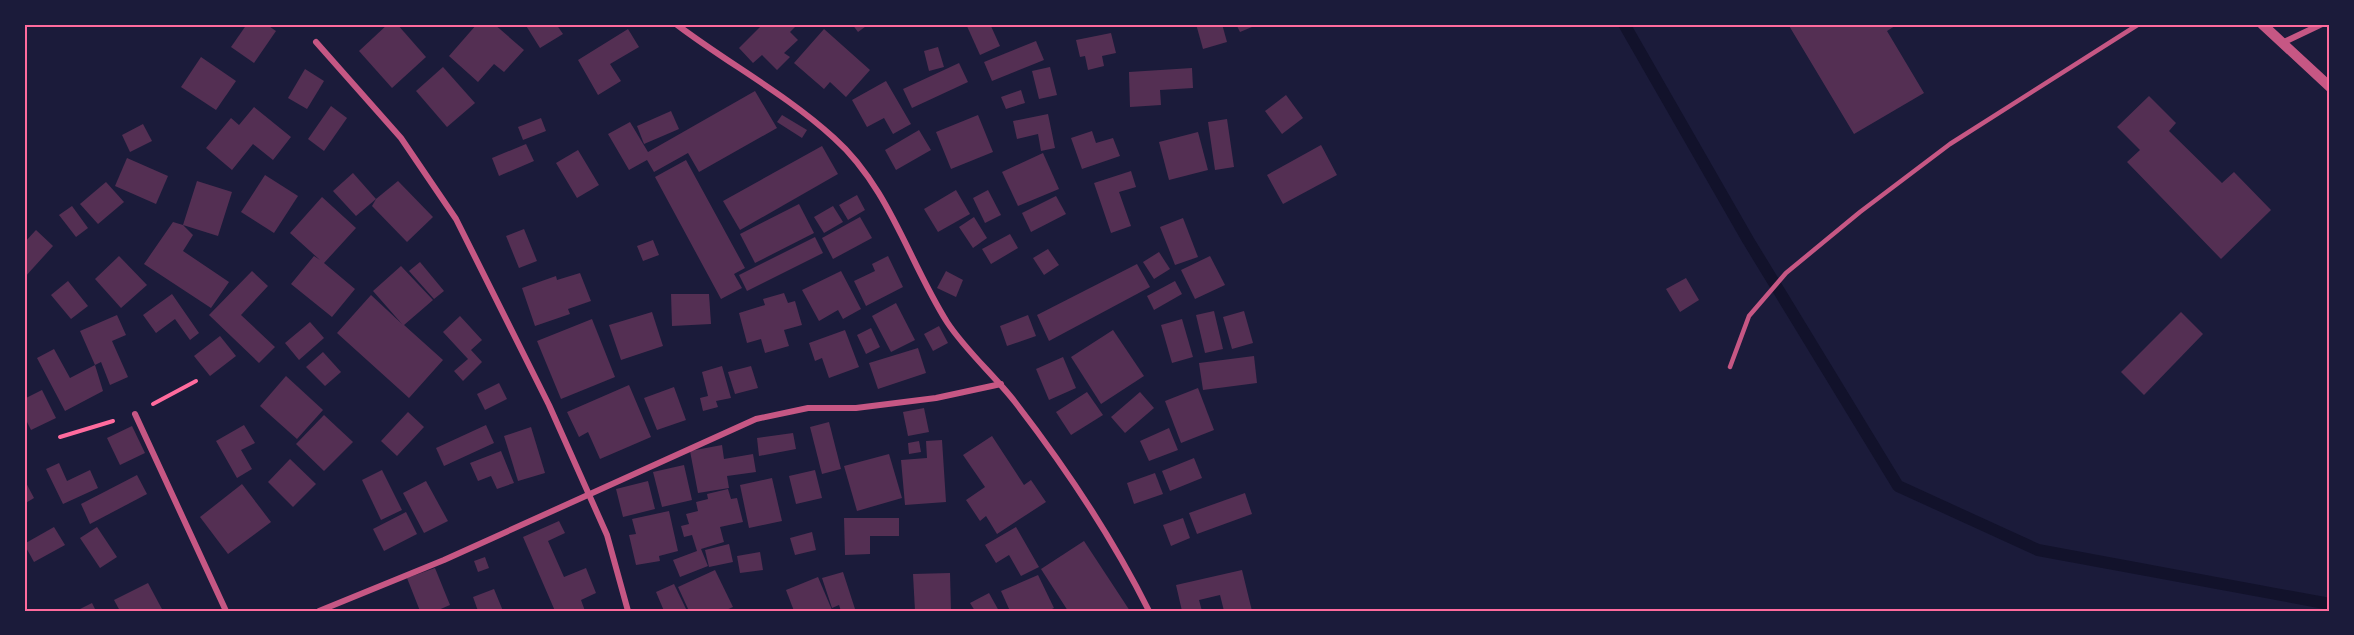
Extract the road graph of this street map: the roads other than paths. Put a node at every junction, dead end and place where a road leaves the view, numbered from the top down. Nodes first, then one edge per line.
1 (676, 24) edge
2 (2139, 24) edge
3 (2262, 24) edge
4 (2322, 24) edge
5 (316, 42) dead end
6 (2282, 43) junction
7 (2330, 87) edge
8 (1730, 367) dead end
9 (1001, 384) junction
10 (135, 414) dead end
11 (588, 493) junction
12 (226, 611) edge
13 (319, 611) edge
14 (628, 611) edge
15 (1149, 611) edge

1 - 9 street
2 - 8 lane
3 - 6 street
4 - 6 street
5 - 11 street
6 - 7 street
9 - 11 street
9 - 15 street
10 - 12 street
11 - 13 street
11 - 14 street

